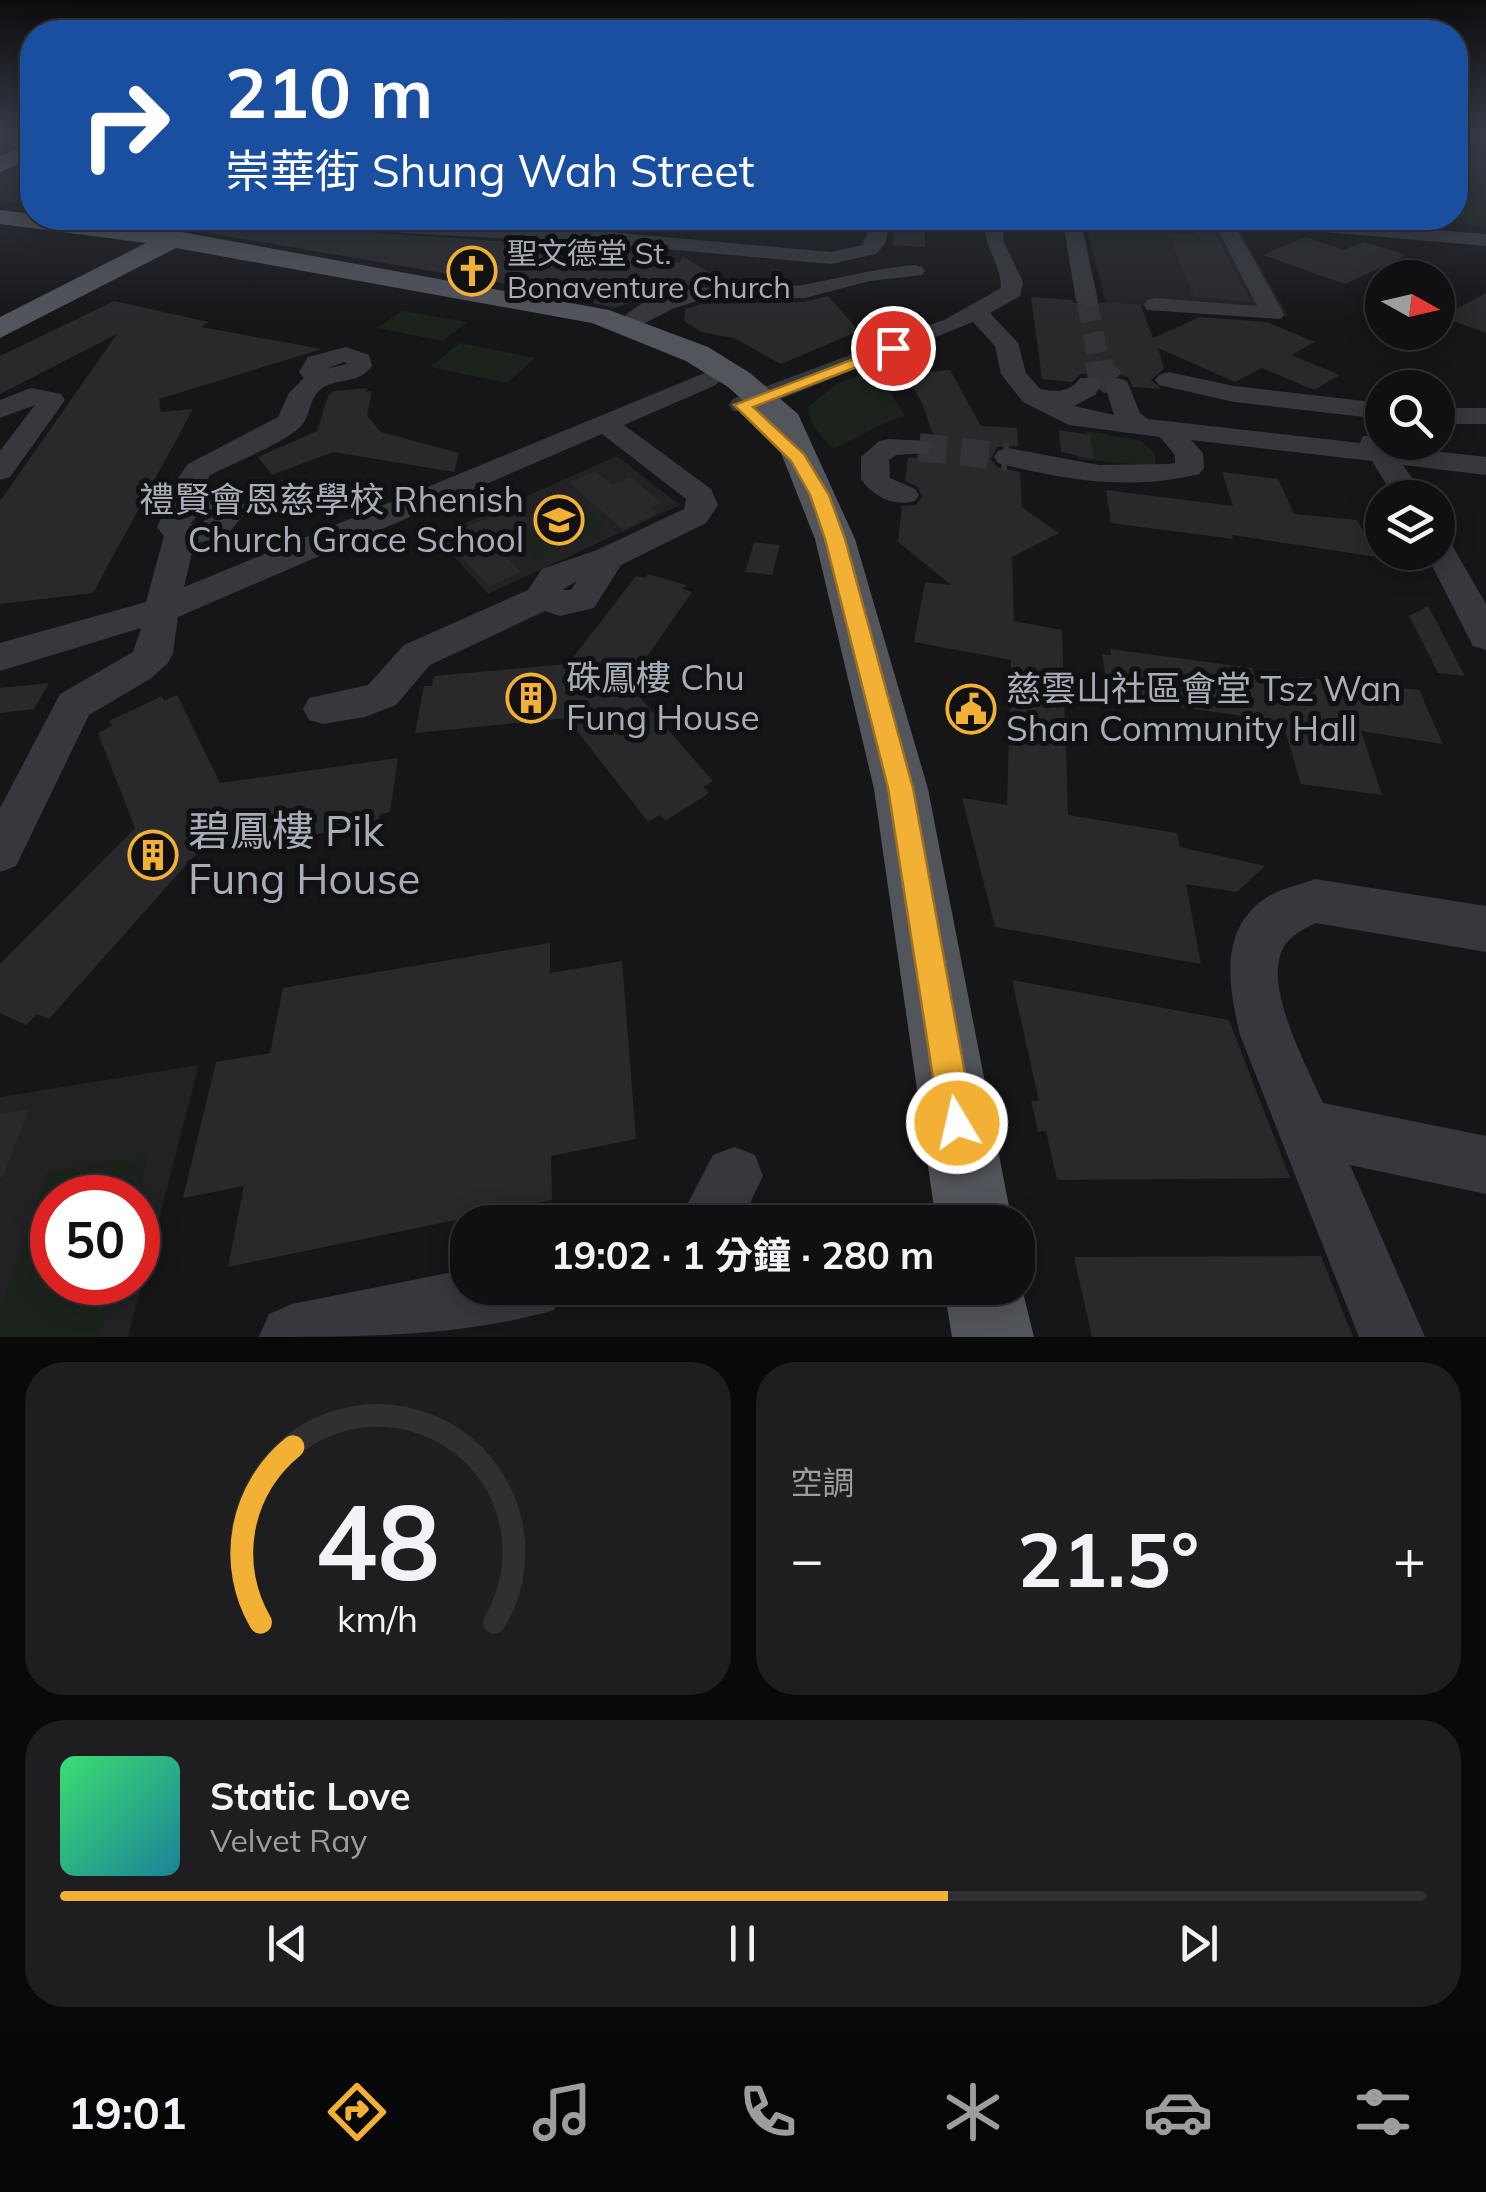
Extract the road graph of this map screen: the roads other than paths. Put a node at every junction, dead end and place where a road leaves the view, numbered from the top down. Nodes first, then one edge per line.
1 (0, 230) edge
2 (70, 230) edge
3 (183, 230) edge
4 (469, 230) edge
5 (572, 230) edge
6 (622, 230) edge
7 (878, 230) edge
8 (994, 230) edge
9 (1074, 230) edge
10 (1230, 230) edge
11 (1378, 230) edge
12 (568, 236) junction
13 (610, 238) junction
14 (1486, 240) edge
15 (0, 242) edge
16 (78, 242) junction
17 (151, 245) junction
18 (915, 271) dead end
19 (1088, 302) tunnel mouth
20 (1154, 305) dead end
21 (0, 315) edge
22 (974, 323) junction
23 (628, 325) junction
24 (0, 329) edge
25 (320, 377) dead end
26 (707, 380) junction
27 (1168, 380) dead end
28 (1088, 383) dead end
29 (1118, 386) tunnel mouth
30 (1032, 396) junction
31 (752, 402) junction
32 (1365, 409) edge
33 (0, 410) edge
34 (1455, 416) edge
35 (1486, 416) edge
36 (606, 424) junction
37 (1141, 428) junction
38 (1174, 437) junction
39 (1365, 443) edge
40 (919, 446) tunnel mouth
41 (1008, 456) tunnel mouth
42 (1455, 459) edge
43 (1052, 465) junction
44 (1486, 466) edge
45 (0, 471) edge
46 (904, 496) dead end
47 (1056, 498) dead end
48 (1450, 570) edge
49 (161, 610) junction
50 (1486, 637) edge
51 (0, 657) edge
52 (322, 710) dead end
53 (0, 852) edge
54 (1486, 928) edge
55 (1317, 1130) junction
56 (1486, 1165) edge
57 (971, 1205) edge
58 (450, 1305) edge
59 (987, 1305) edge
60 (292, 1337) edge
61 (993, 1337) edge
62 (1392, 1337) edge

1 - 16 main road
2 - 17 main road
3 - 17 main road
4 - 12 street
5 - 12 street
6 - 13 street
7 - 13 street
8 - 22 street
9 - 19 street
10 - 20 street
11 - 14 street
12 - 13 street
15 - 16 main road
16 - 17 main road
17 - 21 main road
17 - 23 main road
17 - 24 main road
17 - 26 main road
18 - 23 street
22 - 30 street
22 - 31 street
23 - 31 main road
25 - 49 street
26 - 31 main road
26 - 36 street
27 - 32 street
28 - 30 street
29 - 37 street
30 - 37 street
31 - 57 main road
33 - 45 street
34 - 35 street
36 - 49 street
36 - 52 street
37 - 38 street
38 - 39 street
38 - 43 street
40 - 46 street
41 - 43 street
42 - 44 street
43 - 47 street
48 - 50 street
49 - 51 street
49 - 53 street
54 - 55 street
55 - 56 street
55 - 62 street
58 - 60 street
59 - 61 main road

